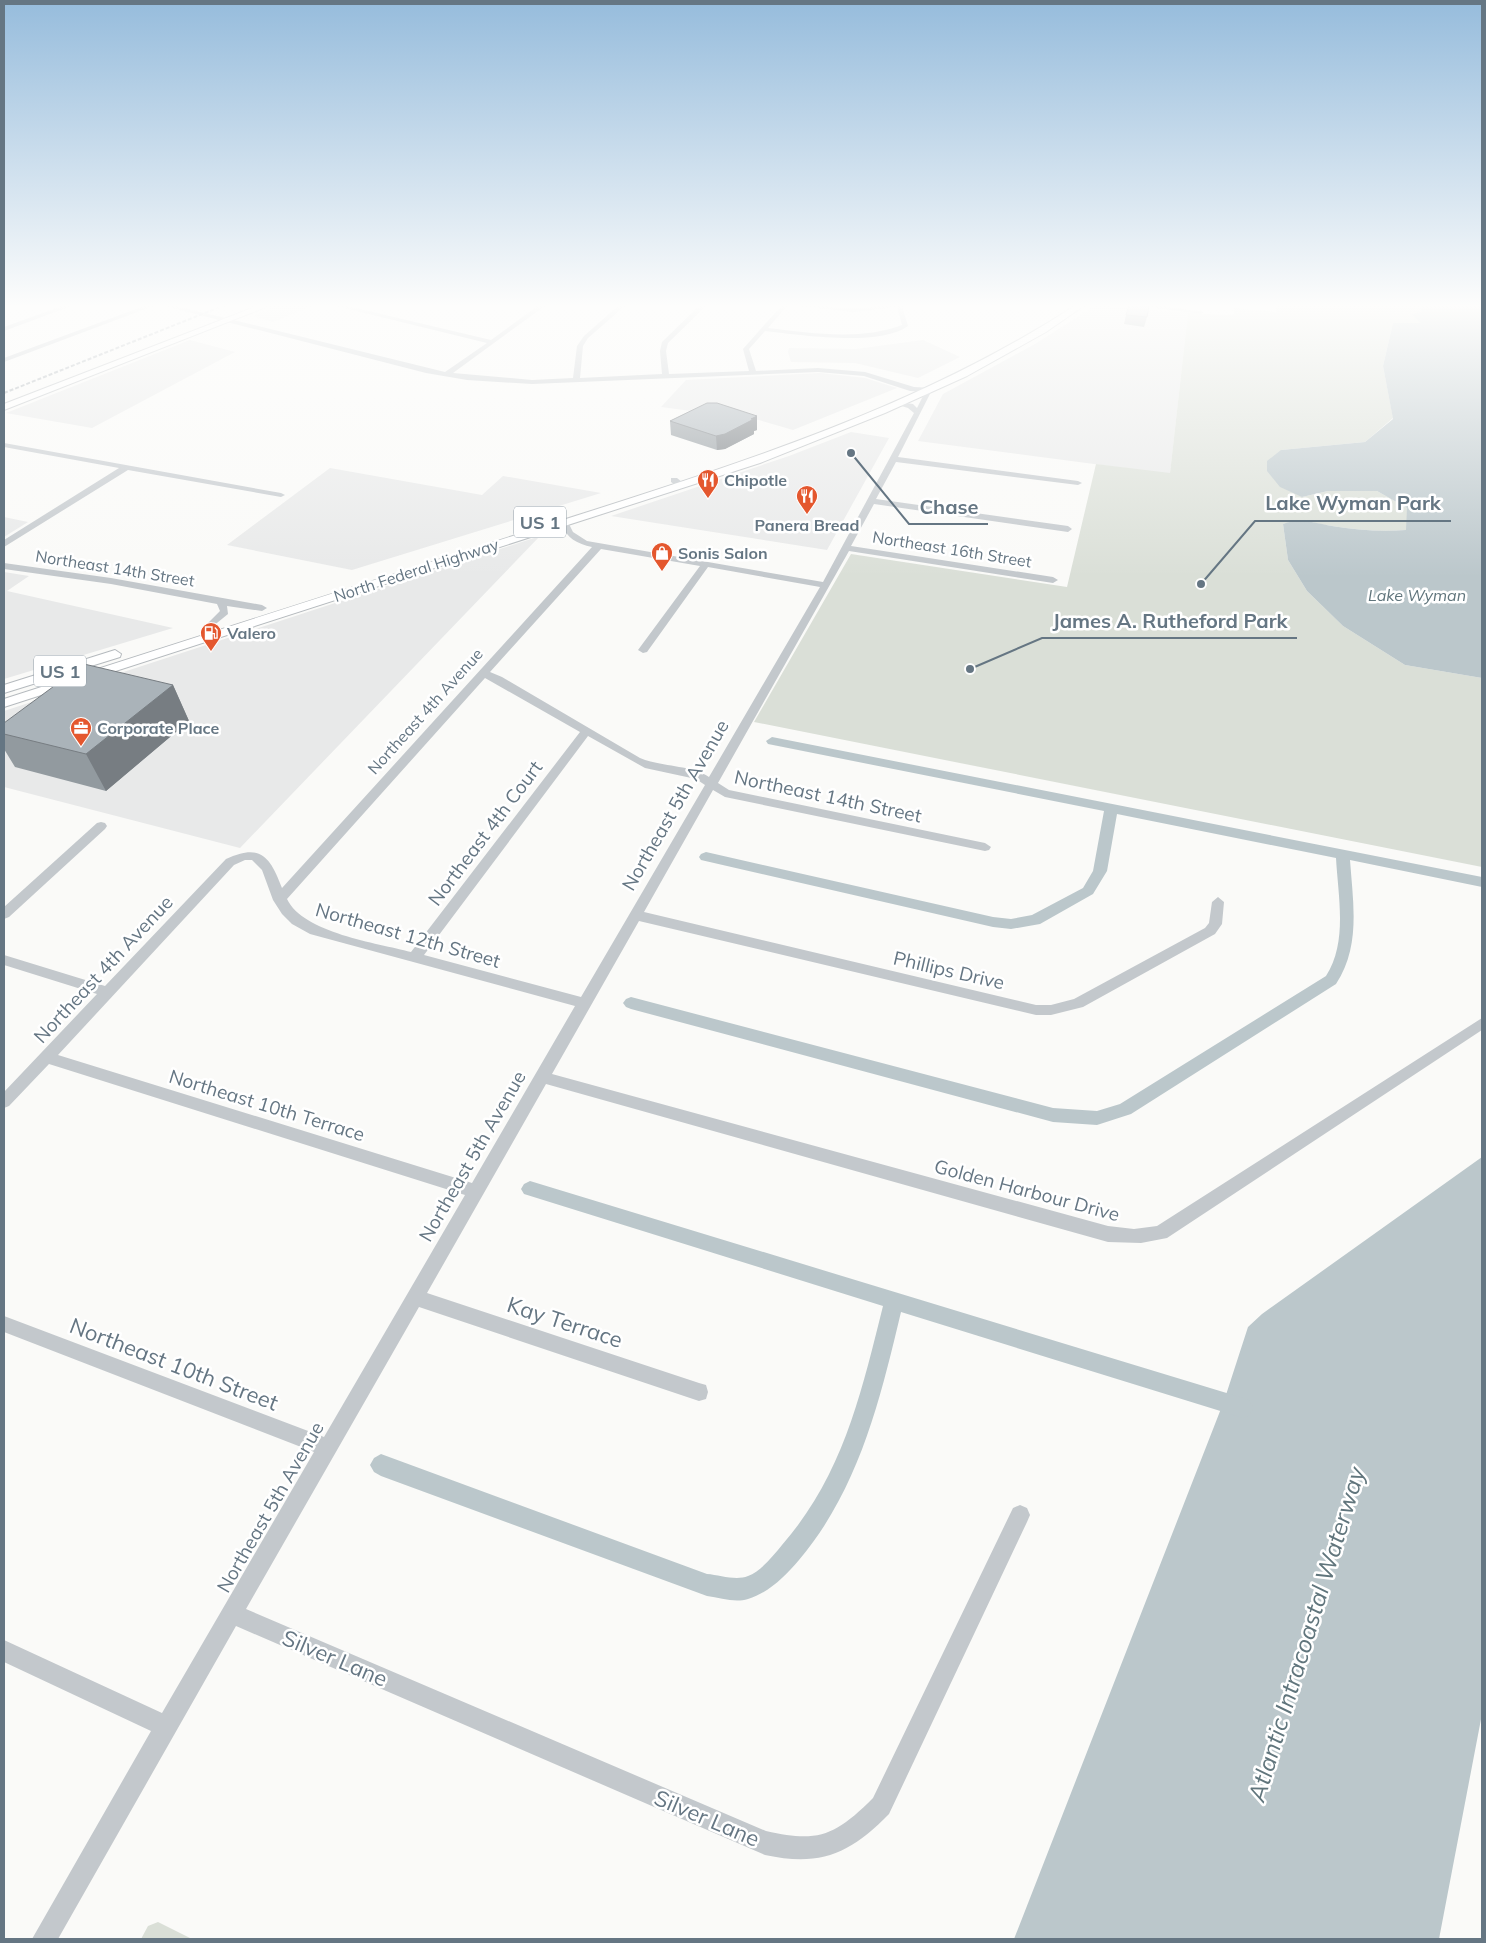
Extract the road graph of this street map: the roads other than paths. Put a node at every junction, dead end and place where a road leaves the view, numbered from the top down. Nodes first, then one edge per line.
1 (32, 396) edge
2 (897, 396) edge
3 (913, 396) edge
4 (924, 396) edge
5 (899, 404) junction
6 (4, 407) edge
7 (918, 412) junction
8 (814, 430) junction
9 (825, 435) junction
10 (4, 445) edge
11 (764, 449) junction
12 (894, 459) junction
13 (756, 461) junction
14 (127, 467) junction
15 (678, 483) junction
16 (1078, 483) dead end
17 (281, 495) dead end
18 (872, 500) junction
19 (581, 509) junction
20 (554, 517) junction
21 (565, 524) junction
22 (1068, 529) dead end
23 (537, 532) junction
24 (4, 544) edge
25 (598, 546) junction
26 (847, 548) junction
27 (706, 564) junction
28 (4, 566) edge
29 (1053, 580) dead end
30 (826, 585) junction
31 (221, 602) junction
32 (262, 608) junction
33 (216, 628) junction
34 (643, 650) dead end
35 (483, 673) junction
36 (4, 688) edge
37 (10, 701) edge
38 (586, 731) junction
39 (711, 784) junction
40 (101, 826) dead end
41 (985, 847) dead end
42 (230, 862) joint
43 (279, 900) junction
44 (1218, 902) dead end
45 (4, 914) edge
46 (636, 915) junction
47 (414, 958) junction
48 (4, 960) edge
49 (108, 992) junction
50 (585, 1003) junction
51 (1482, 1023) edge
52 (46, 1057) junction
53 (542, 1077) junction
54 (4, 1102) edge
55 (476, 1191) junction
56 (415, 1297) junction
57 (4, 1324) edge
58 (699, 1392) dead end
59 (328, 1448) junction
60 (1020, 1515) dead end
61 (232, 1614) junction
62 (4, 1651) edge
63 (167, 1726) junction
64 (44, 1939) edge

1 - 6 main road
2 - 8 main road, North Federal Highway / US 1
3 - 5 main road, North Federal Highway / US 1
4 - 7 street, Northeast 5th Avenue
5 - 7 street
5 - 9 main road, North Federal Highway / US 1
7 - 12 street, Northeast 5th Avenue
8 - 9 main road
8 - 11 main road, North Federal Highway / US 1
9 - 13 main road, North Federal Highway / US 1
10 - 14 street
11 - 13 main road
11 - 15 main road, North Federal Highway / US 1
12 - 16 street
12 - 18 street, Northeast 5th Avenue
13 - 15 main road, North Federal Highway / US 1
14 - 17 street
14 - 24 street
15 - 19 main road, North Federal Highway / US 1
15 - 21 main road, North Federal Highway / US 1
18 - 22 street
18 - 26 street, Northeast 5th Avenue
19 - 20 main road, North Federal Highway / US 1
19 - 21 main road
20 - 23 main road
20 - 32 main road, North Federal Highway / US 1
21 - 23 main road, North Federal Highway / US 1
21 - 25 street
23 - 33 main road, North Federal Highway / US 1
25 - 27 street
25 - 35 street, Northeast 4th Avenue
26 - 29 street, Northeast 16th Street
26 - 30 street, Northeast 5th Avenue
27 - 30 street
27 - 34 street
28 - 31 street, Northeast 14th Street
30 - 39 street, Northeast 5th Avenue
31 - 32 street, Northeast 14th Street
31 - 33 street
32 - 33 main road, North Federal Highway / US 1
33 - 36 main road, North Federal Highway / US 1
33 - 37 main road, North Federal Highway / US 1
35 - 38 street, Northeast 14th Street
35 - 43 street, Northeast 4th Avenue
38 - 39 street, Northeast 14th Street
38 - 47 street, Northeast 4th Court
39 - 41 street, Northeast 14th Street
39 - 46 street, Northeast 5th Avenue
40 - 45 street
42 - 43 street, Northeast 12th Street
42 - 49 street, Northeast 4th Avenue
43 - 47 street, Northeast 12th Street
44 - 46 street, Phillips Drive
46 - 50 street, Northeast 5th Avenue
47 - 50 street, Northeast 12th Street
48 - 49 street
49 - 52 street, Northeast 4th Avenue
50 - 53 street, Northeast 5th Avenue
51 - 53 street, Golden Harbour Drive
52 - 54 street, Northeast 4th Avenue
52 - 55 street, Northeast 10th Terrace
53 - 55 street, Northeast 5th Avenue
55 - 56 street, Northeast 5th Avenue
56 - 58 street, Kay Terrace
56 - 59 street, Northeast 5th Avenue
57 - 59 street, Northeast 10th Street
59 - 61 street, Northeast 5th Avenue
60 - 61 street, Silver Lane
61 - 63 street, Northeast 5th Avenue
62 - 63 street
63 - 64 street, Northeast 5th Avenue

